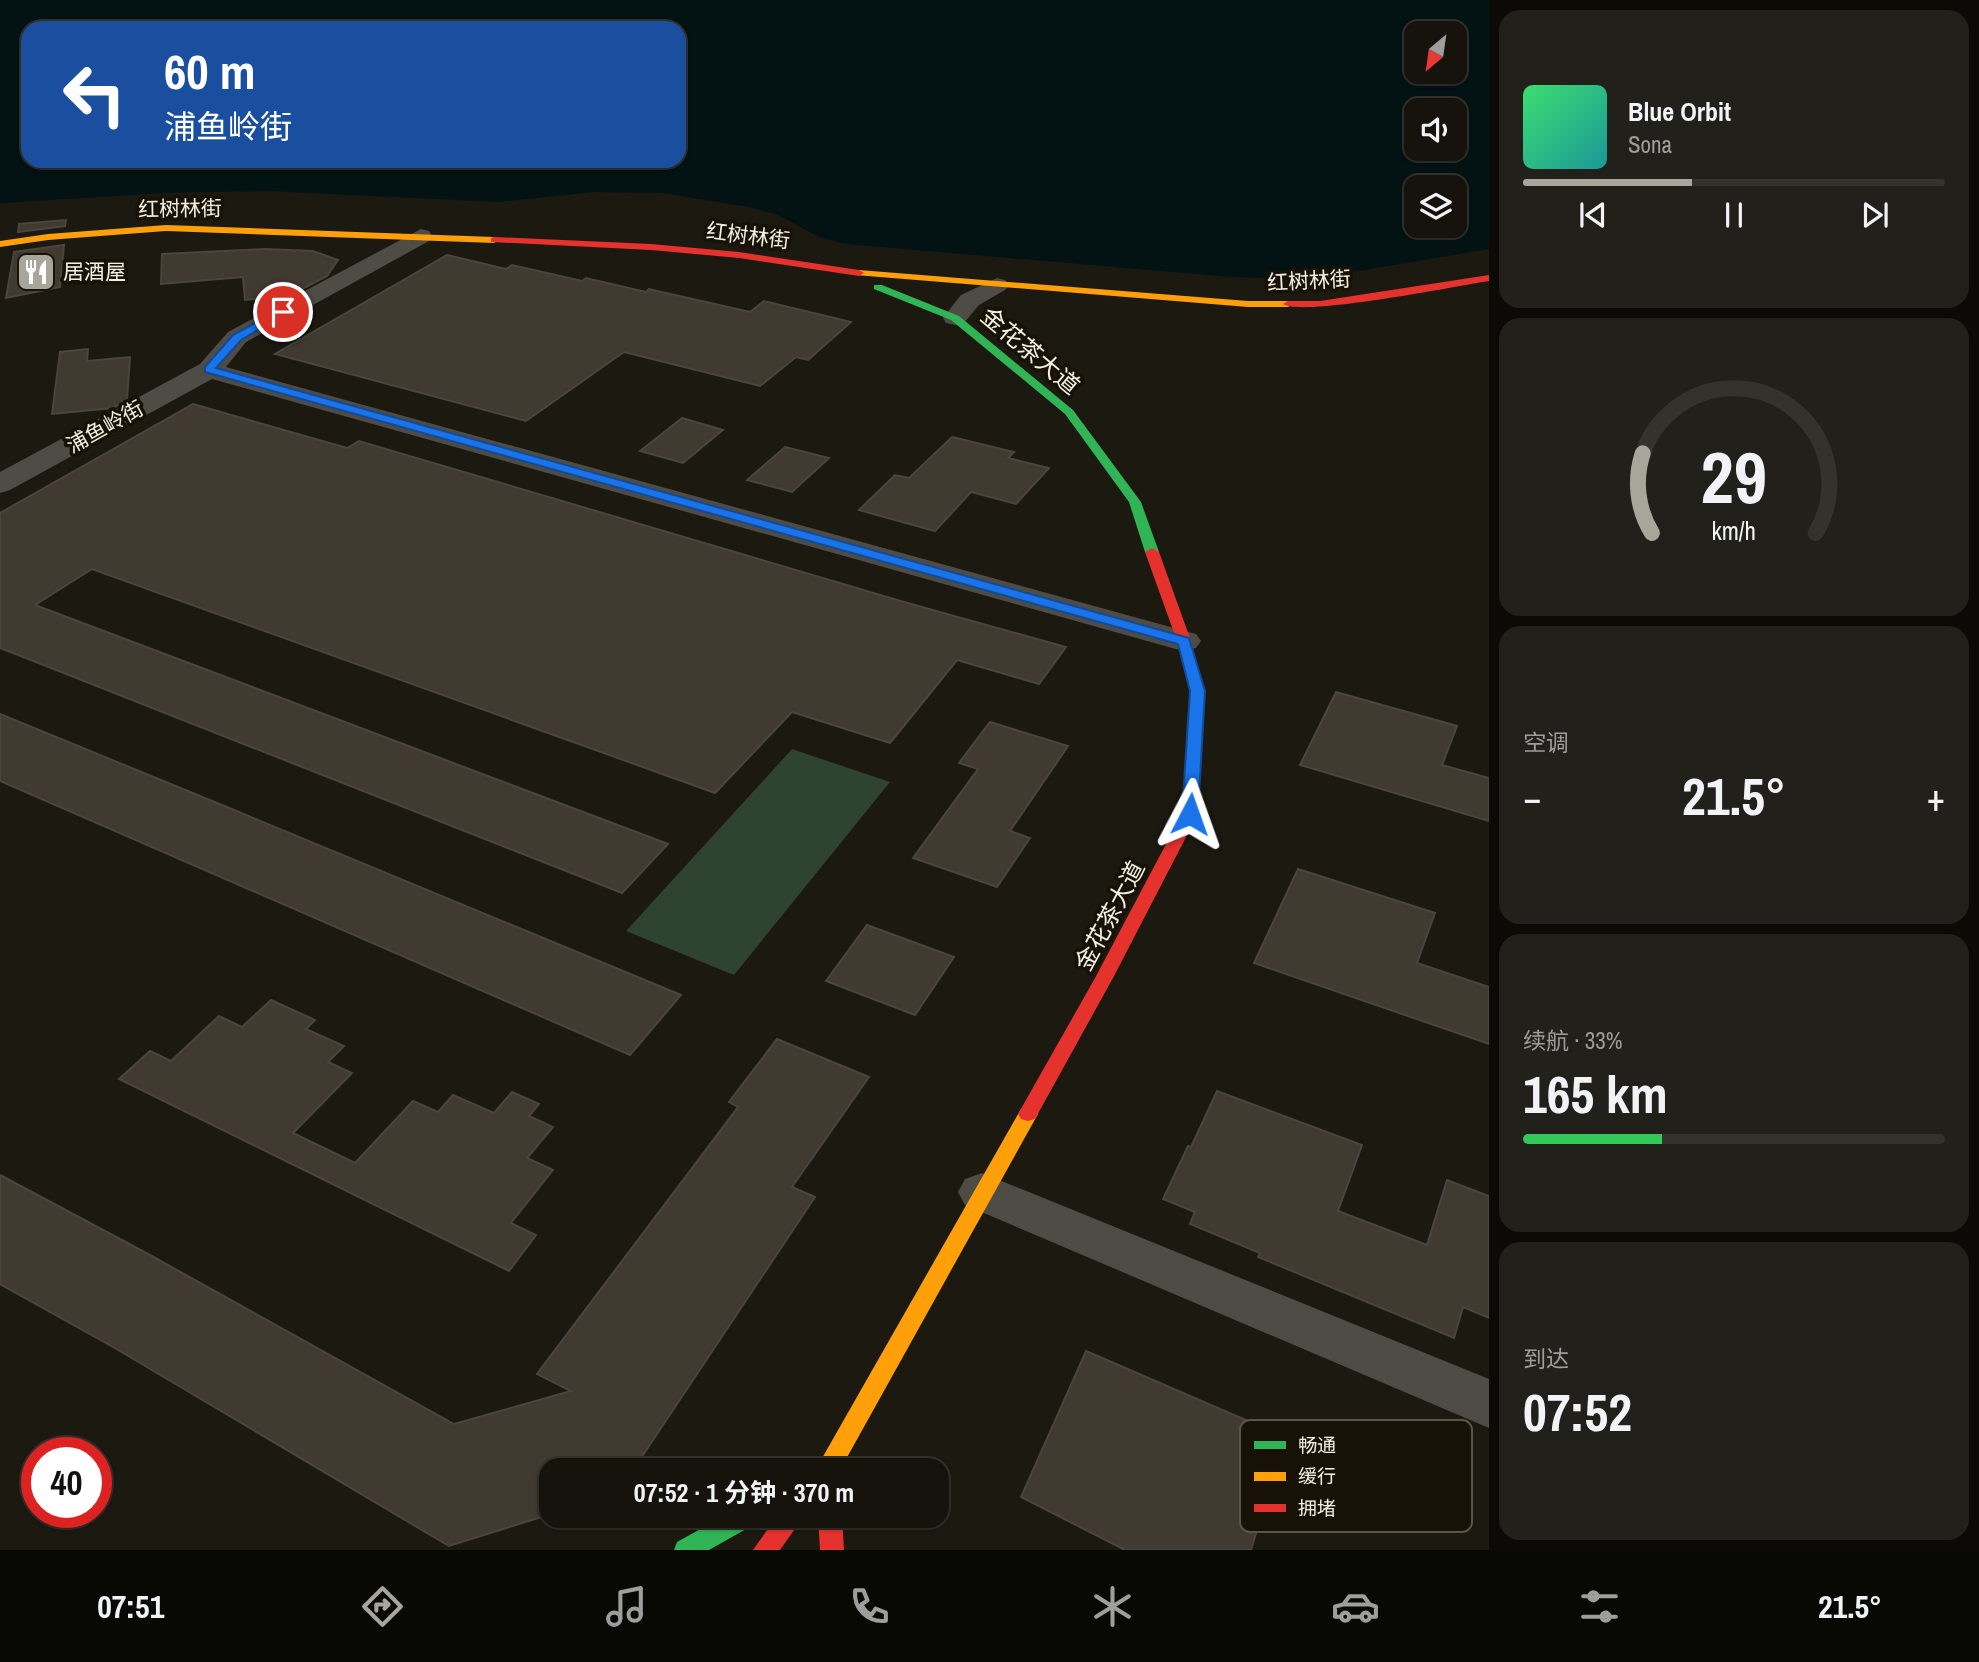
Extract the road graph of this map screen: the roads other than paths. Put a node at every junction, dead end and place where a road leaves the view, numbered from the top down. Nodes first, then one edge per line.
1 (421, 236) junction
2 (0, 244) edge
3 (843, 272) junction
4 (1489, 278) edge
5 (997, 285) junction
6 (955, 318) junction
7 (209, 370) junction
8 (0, 484) edge
9 (1184, 641) junction
10 (982, 1192) junction
11 (1489, 1404) edge
12 (835, 1458) edge
13 (725, 1528) edge
14 (782, 1528) edge
15 (831, 1528) edge
16 (686, 1550) edge
17 (765, 1550) edge
18 (832, 1550) edge

1 - 2 street, 红树林街
1 - 3 street, 红树林街
1 - 7 street, 浦鱼岭街
3 - 5 street, 红树林街
3 - 6 street, 金花茶大道
4 - 5 street, 红树林街
5 - 6 street
6 - 9 street, 金花茶大道
7 - 8 street, 浦鱼岭街
7 - 9 street
9 - 10 street, 金花茶大道
10 - 11 street
10 - 12 street, 金花茶大道
13 - 16 street
14 - 17 street
15 - 18 street

